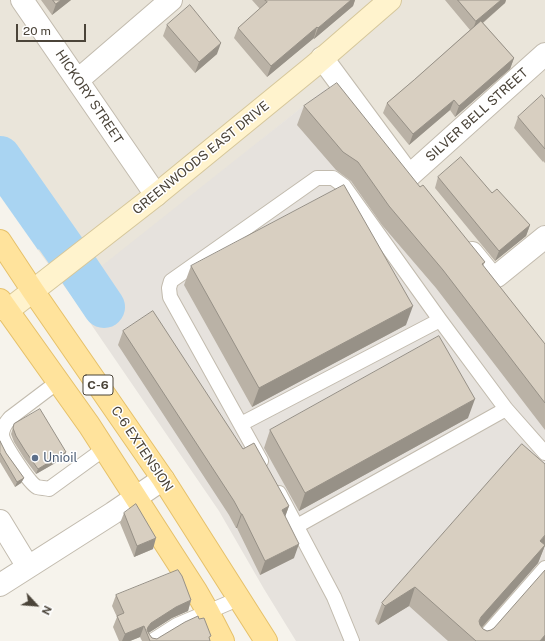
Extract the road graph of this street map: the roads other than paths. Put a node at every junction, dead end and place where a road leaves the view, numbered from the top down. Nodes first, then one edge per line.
1 (22, 0) edge
2 (171, 0) edge
3 (390, 0) edge
4 (545, 54) edge
5 (322, 58) junction
6 (78, 80) junction
7 (156, 195) junction
8 (545, 237) edge
9 (460, 238) edge
10 (0, 241) edge
11 (33, 291) junction
12 (4, 306) edge
13 (440, 320) junction
14 (58, 381) junction
15 (506, 409) junction
16 (241, 424) junction
17 (104, 449) junction
18 (545, 453) edge
19 (267, 472) edge
20 (163, 479) junction
21 (274, 485) edge
22 (136, 498) junction
23 (0, 521) edge
24 (297, 526) junction
25 (28, 567) junction
26 (545, 568) edge
27 (0, 585) edge
28 (238, 599) junction
29 (208, 612) junction
30 (152, 641) edge
31 (223, 641) edge
32 (266, 641) edge
33 (352, 641) edge
34 (481, 641) edge

1 - 6 street, HICKORY STREET
2 - 6 street
3 - 5 street, GREENWOODS EAST DRIVE
4 - 5 street, SILVER BELL STREET
5 - 7 street, GREENWOODS EAST DRIVE
6 - 7 street, HICKORY STREET
7 - 11 street, GREENWOODS EAST DRIVE
8 - 9 street
10 - 11 main road, C-6 EXTENSION / C-6
11 - 12 street, GREENWOODS EAST DRIVE
11 - 20 main road, C-6 EXTENSION / C-6
12 - 14 main road, C-6
13 - 15 lane
13 - 16 lane
13 - 16 lane
14 - 17 main road, C-6
14 - 17 lane
15 - 18 lane
15 - 24 lane
16 - 19 lane
17 - 22 main road, C-6
20 - 22 street
20 - 28 main road, C-6 EXTENSION / C-6
21 - 24 lane
22 - 25 street
22 - 29 main road, C-6
23 - 25 street
24 - 33 lane
25 - 27 street
26 - 34 lane
28 - 29 lane
28 - 32 main road, C-6 EXTENSION / C-6
29 - 30 lane
29 - 31 main road, C-6

